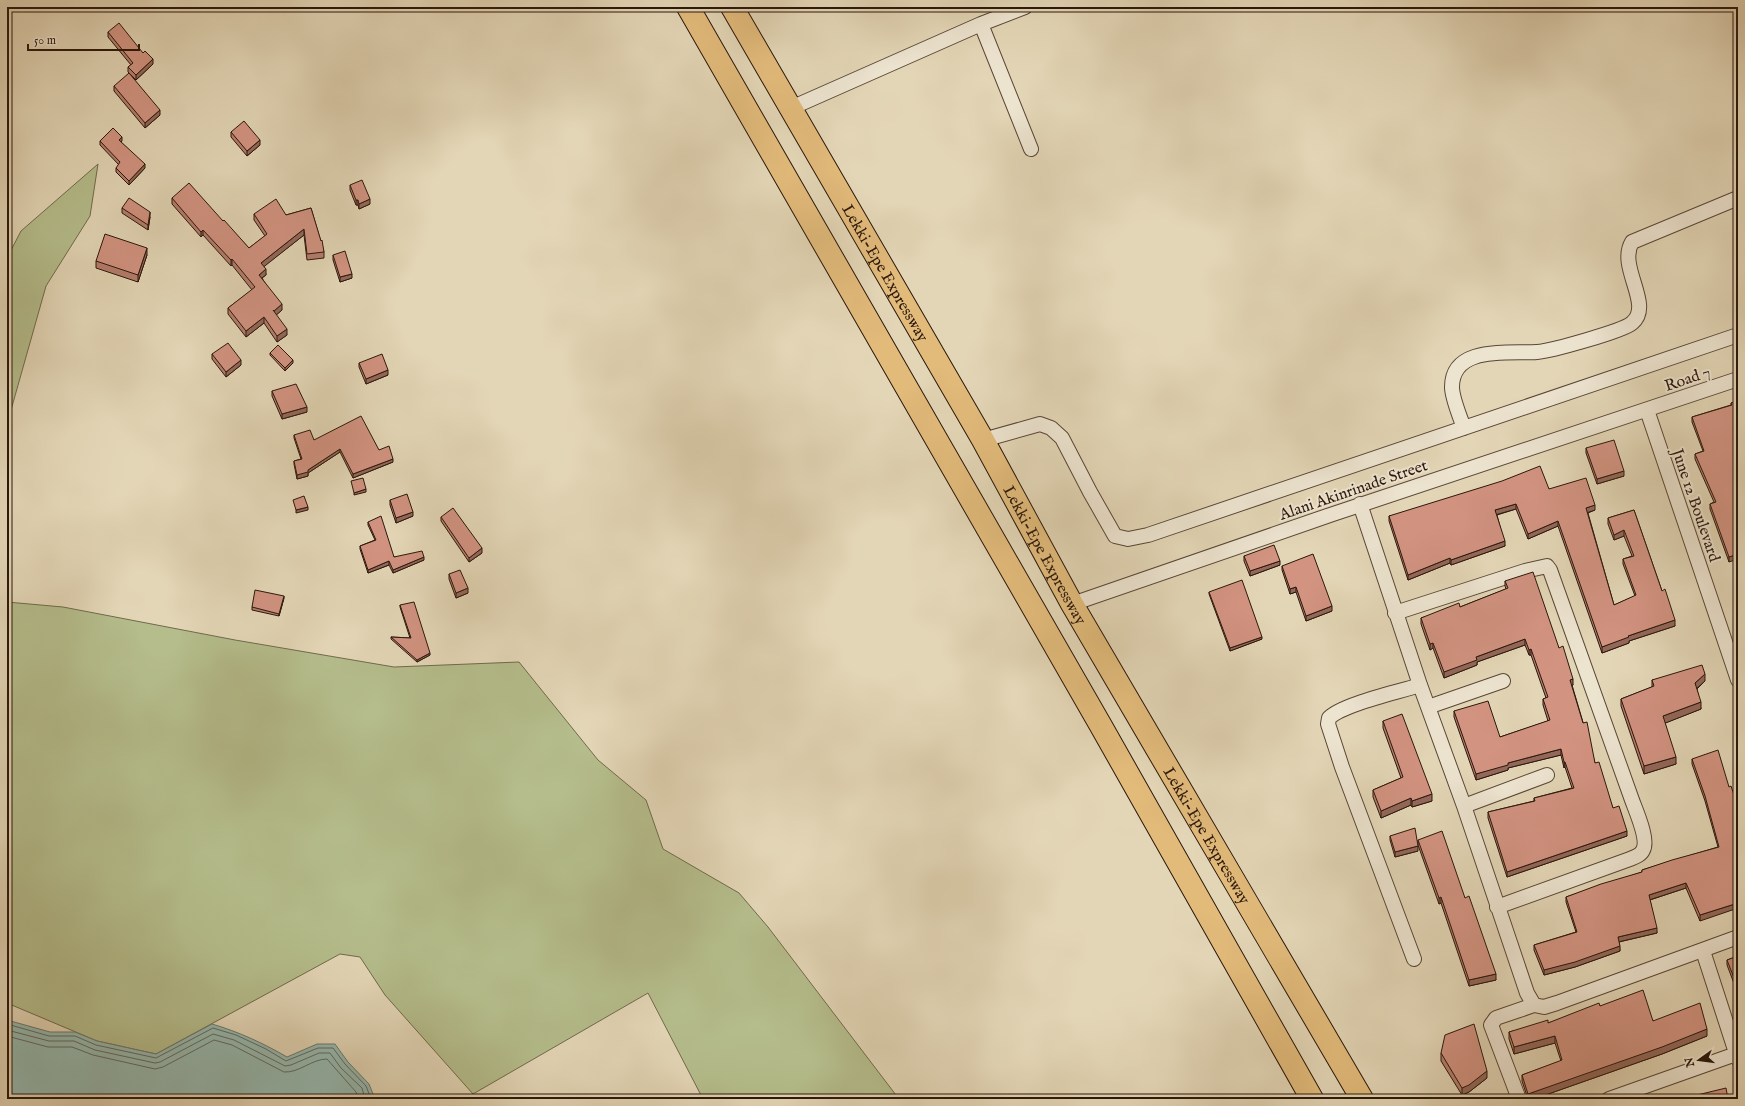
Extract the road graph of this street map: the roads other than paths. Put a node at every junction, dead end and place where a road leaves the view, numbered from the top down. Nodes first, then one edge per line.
1 (688, 7) edge
2 (732, 7) edge
3 (1025, 7) edge
4 (981, 24) junction
5 (791, 108) junction
6 (1031, 149) dead end
7 (1738, 198) edge
8 (1738, 335) edge
9 (1738, 378) edge
10 (1647, 410) junction
11 (1464, 428) junction
12 (983, 440) junction
13 (1360, 504) junction
14 (1072, 604) junction
15 (1395, 613) junction
16 (1738, 680) edge
17 (1503, 681) dead end
18 (1420, 685) junction
19 (1428, 707) junction
20 (1547, 775) dead end
21 (1464, 806) junction
22 (1497, 907) junction
23 (1738, 937) edge
24 (1704, 950) junction
25 (1414, 959) dead end
26 (1534, 1005) junction
27 (1737, 1057) edge
28 (1638, 1094) edge
29 (1312, 1099) edge
30 (1362, 1099) edge
31 (1519, 1099) edge
32 (1609, 1099) edge

1 - 29 highway
2 - 5 highway, Lekki-Epe Expressway
3 - 4 street
4 - 5 street
4 - 6 street
5 - 12 highway, Lekki-Epe Expressway
7 - 11 street
8 - 11 street
9 - 10 street, Road 7
10 - 13 street, Alani Akinrinade Street
10 - 16 street, June 12 Boulevard
11 - 12 street
12 - 14 highway, Lekki-Epe Expressway
13 - 14 street, Alani Akinrinade Street
13 - 15 street
14 - 30 highway, Lekki-Epe Expressway
15 - 18 street
15 - 22 street
17 - 19 street
18 - 19 street
18 - 25 street
19 - 21 street
20 - 21 street
21 - 22 street
22 - 26 street
23 - 24 street
24 - 26 street
24 - 27 street
26 - 31 street
27 - 28 street
28 - 32 street

